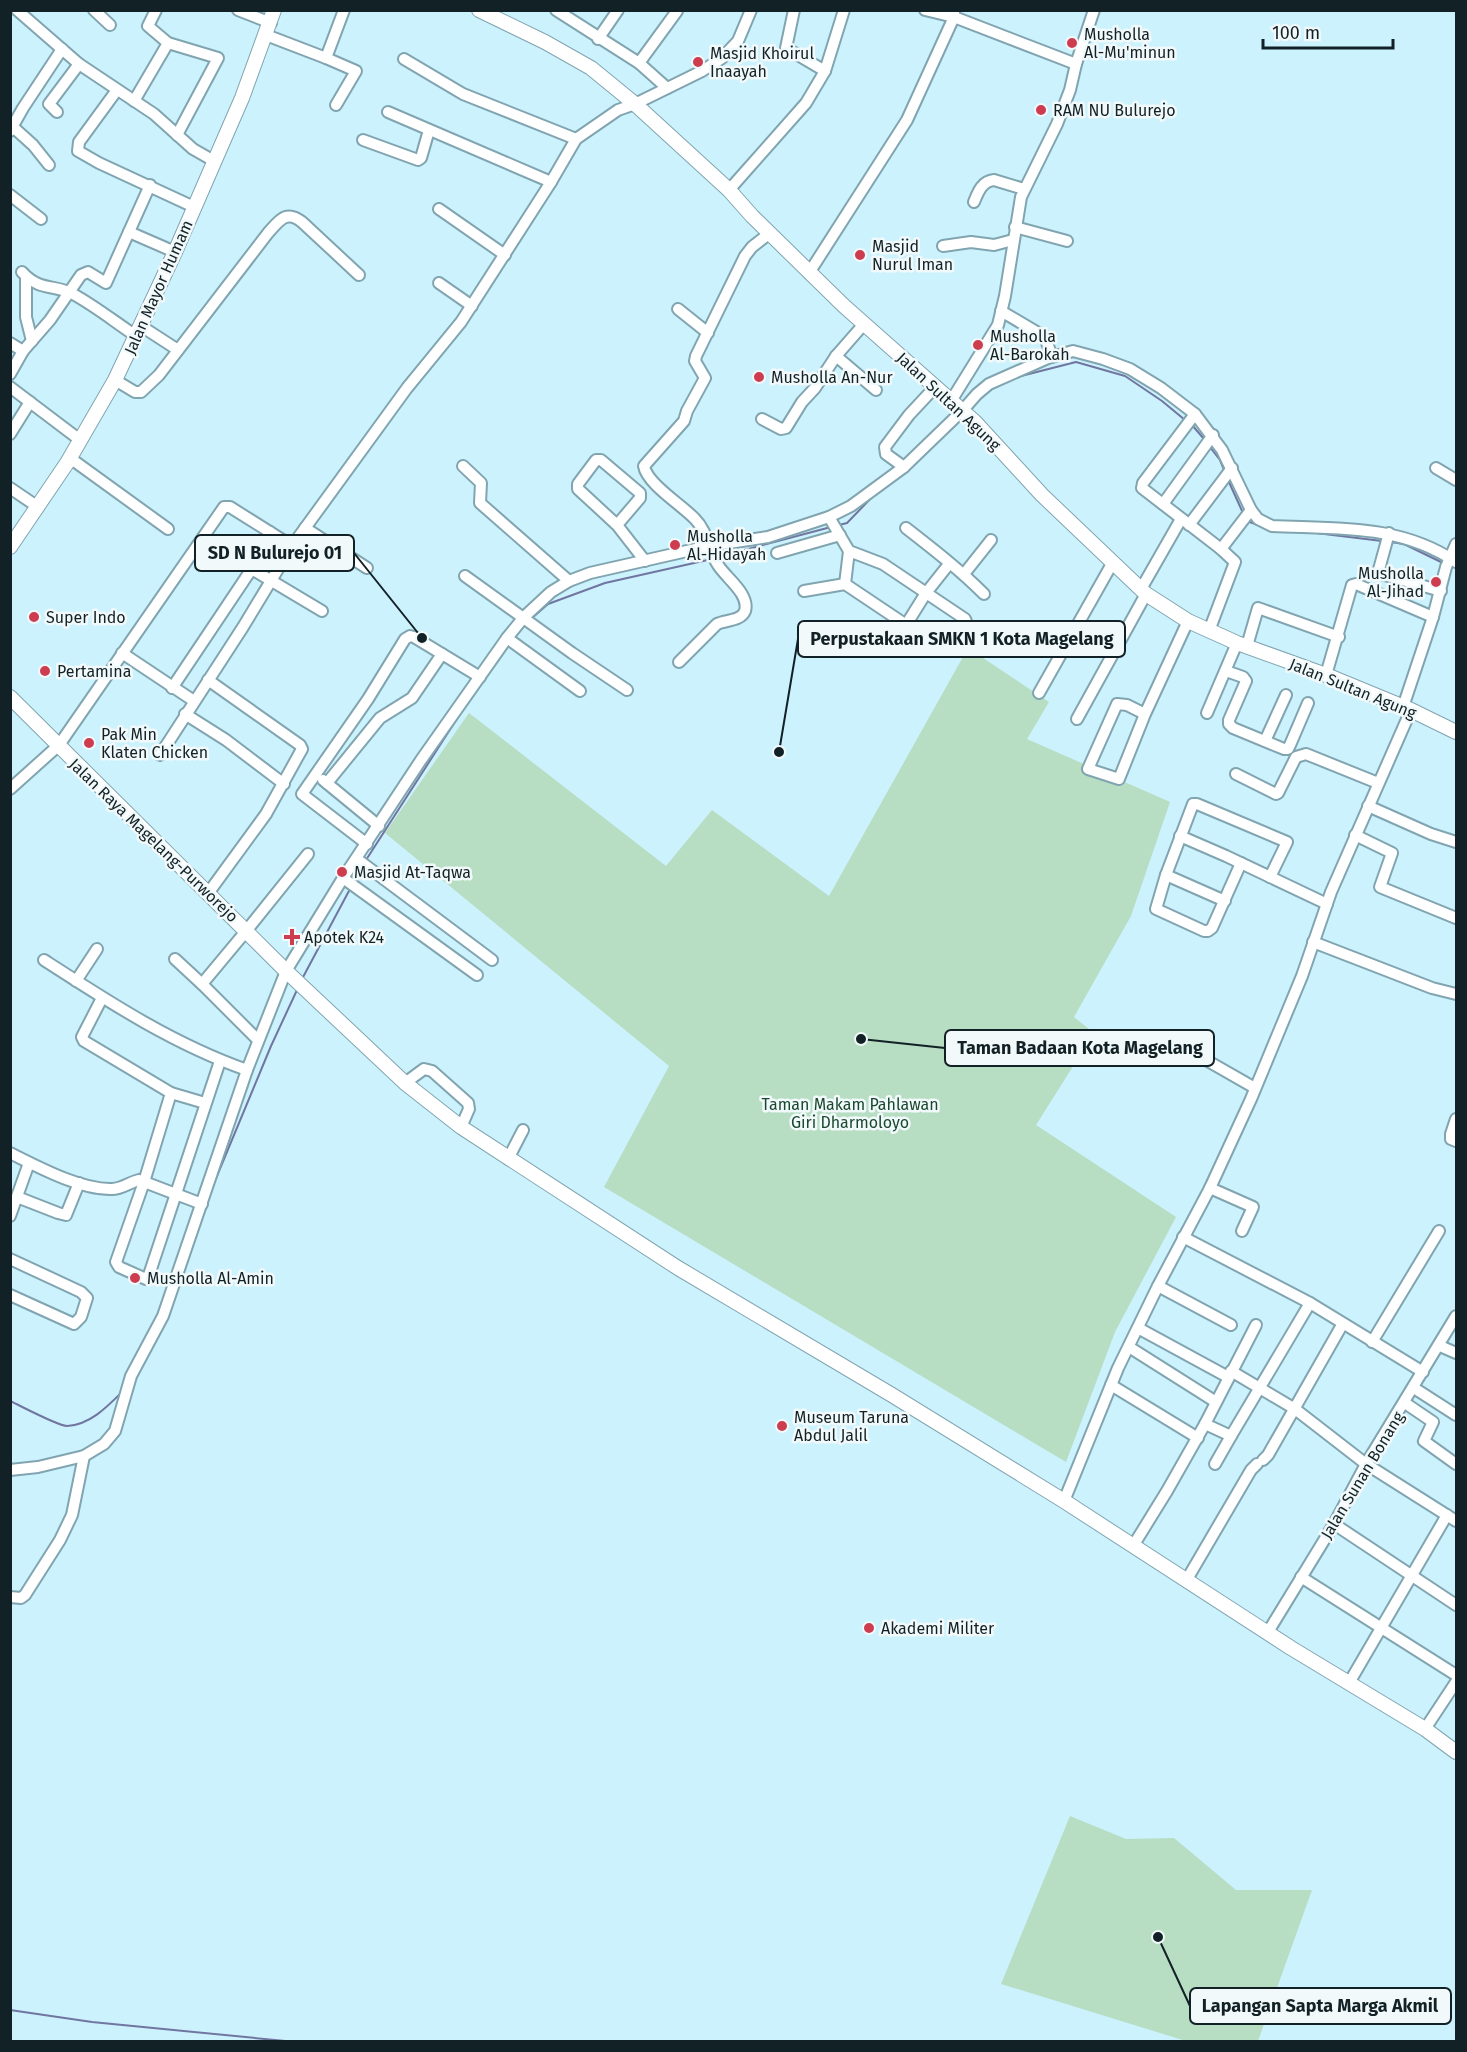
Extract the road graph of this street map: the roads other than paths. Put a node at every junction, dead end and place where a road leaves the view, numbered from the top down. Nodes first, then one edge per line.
1 (18, 10) edge
2 (94, 10) edge
3 (156, 10) edge
4 (238, 10) edge
5 (344, 10) edge
6 (479, 10) edge
7 (556, 10) edge
8 (618, 10) edge
9 (751, 10) edge
10 (794, 10) edge
11 (844, 10) edge
12 (925, 10) edge
13 (1094, 10) edge
14 (677, 11) edge
15 (954, 14) edge
16 (270, 23) edge
17 (110, 25) dead end
18 (598, 39) junction
19 (168, 43) junction
20 (62, 49) junction
21 (326, 58) junction
22 (404, 59) dead end
23 (639, 63) junction
24 (79, 64) junction
25 (1076, 64) junction
26 (825, 71) junction
27 (666, 88) junction
28 (117, 90) junction
29 (134, 101) junction
30 (635, 104) junction
31 (336, 105) dead end
32 (57, 112) dead end
33 (388, 112) dead end
34 (12, 129) edge
35 (429, 130) junction
36 (177, 135) junction
37 (576, 139) junction
38 (363, 140) dead end
39 (214, 161) junction
40 (49, 165) dead end
41 (551, 182) junction
42 (150, 185) junction
43 (1024, 189) junction
44 (729, 190) junction
45 (10, 195) edge
46 (974, 202) dead end
47 (194, 207) junction
48 (439, 209) dead end
49 (41, 219) dead end
50 (1015, 227) junction
51 (129, 232) junction
52 (770, 233) junction
53 (1013, 240) junction
54 (1067, 241) dead end
55 (943, 246) dead end
56 (175, 252) junction
57 (505, 255) junction
58 (809, 273) junction
59 (359, 275) dead end
60 (439, 283) dead end
61 (70, 292) junction
62 (472, 306) junction
63 (678, 309) dead end
64 (1001, 311) junction
65 (864, 324) junction
66 (138, 331) junction
67 (708, 333) junction
68 (32, 341) junction
69 (10, 343) edge
70 (178, 350) junction
71 (23, 351) junction
72 (836, 356) junction
73 (1053, 357) junction
74 (10, 374) edge
75 (115, 380) junction
76 (936, 386) junction
77 (10, 387) edge
78 (876, 390) dead end
79 (951, 401) junction
80 (30, 402) junction
81 (1196, 414) junction
82 (968, 416) junction
83 (762, 419) dead end
84 (10, 434) edge
85 (1213, 435) junction
86 (80, 441) junction
87 (70, 458) junction
88 (463, 465) dead end
89 (904, 467) junction
90 (1232, 468) junction
91 (1436, 468) dead end
92 (1456, 480) edge
93 (10, 488) edge
94 (1162, 504) junction
95 (38, 507) junction
96 (1251, 510) junction
97 (1185, 522) junction
98 (617, 525) junction
99 (834, 525) junction
100 (304, 528) junction
101 (906, 528) dead end
102 (168, 529) dead end
103 (270, 532) junction
104 (1389, 533) junction
105 (203, 540) junction
106 (991, 540) dead end
107 (1456, 544) edge
108 (292, 546) junction
109 (10, 548) edge
110 (1221, 549) junction
111 (849, 551) junction
112 (712, 552) junction
113 (777, 553) dead end
114 (645, 561) junction
115 (1113, 562) junction
116 (1450, 563) edge
117 (950, 564) junction
118 (367, 568) dead end
119 (251, 570) junction
120 (964, 573) junction
121 (465, 576) dead end
122 (270, 580) junction
123 (570, 581) junction
124 (845, 584) junction
125 (804, 591) dead end
126 (1441, 591) junction
127 (1143, 592) junction
128 (926, 593) junction
129 (984, 594) dead end
130 (322, 612) dead end
131 (1433, 617) junction
132 (529, 621) junction
133 (1188, 621) junction
134 (906, 625) junction
135 (1209, 631) junction
136 (1339, 637) junction
137 (512, 642) junction
138 (1242, 645) junction
139 (122, 653) junction
140 (442, 654) junction
141 (680, 663) dead end
142 (1226, 671) junction
143 (1326, 675) junction
144 (480, 677) junction
145 (208, 680) junction
146 (172, 688) junction
147 (627, 690) dead end
148 (580, 691) dead end
149 (1039, 693) dead end
150 (1286, 695) dead end
151 (10, 697) edge
152 (194, 701) junction
153 (1308, 703) dead end
154 (1407, 709) junction
155 (1207, 713) dead end
156 (185, 714) junction
157 (1145, 714) junction
158 (1077, 719) dead end
159 (1456, 732) edge
160 (1265, 741) junction
161 (58, 745) junction
162 (160, 755) dead end
163 (316, 774) junction
164 (1236, 774) dead end
165 (327, 783) junction
166 (1378, 783) junction
167 (284, 784) junction
168 (10, 789) edge
169 (1368, 806) junction
170 (379, 826) junction
171 (1355, 835) junction
172 (1180, 836) junction
173 (1456, 842) edge
174 (367, 844) junction
175 (308, 854) dead end
176 (360, 862) junction
177 (1241, 864) junction
178 (1166, 875) junction
179 (1270, 877) junction
180 (350, 883) junction
181 (209, 892) junction
182 (1225, 901) junction
183 (1327, 904) junction
184 (1456, 918) edge
185 (247, 930) junction
186 (1313, 942) junction
187 (97, 949) dead end
188 (174, 958) dead end
189 (44, 960) dead end
190 (492, 960) dead end
191 (477, 975) dead end
192 (292, 976) junction
193 (76, 981) junction
194 (202, 984) junction
195 (1456, 994) edge
196 (102, 998) junction
197 (258, 1040) junction
198 (1171, 1040) dead end
199 (220, 1061) junction
200 (247, 1070) junction
201 (405, 1083) junction
202 (1255, 1088) junction
203 (171, 1093) junction
204 (205, 1103) junction
205 (1456, 1119) edge
206 (461, 1127) junction
207 (524, 1130) dead end
208 (1456, 1142) edge
209 (10, 1153) edge
210 (508, 1159) junction
211 (29, 1163) junction
212 (144, 1182) junction
213 (79, 1183) junction
214 (1210, 1188) junction
215 (177, 1195) junction
216 (17, 1197) junction
217 (202, 1204) junction
218 (10, 1216) edge
219 (1242, 1231) dead end
220 (1439, 1231) dead end
221 (1183, 1237) junction
222 (10, 1259) edge
223 (1158, 1286) junction
224 (10, 1295) edge
225 (1310, 1303) junction
226 (1456, 1316) edge
227 (1231, 1324) dead end
228 (1256, 1325) dead end
229 (1342, 1325) junction
230 (1138, 1328) junction
231 (1372, 1342) junction
232 (1440, 1346) junction
233 (1129, 1347) junction
234 (1456, 1353) edge
235 (1423, 1372) junction
236 (1230, 1374) junction
237 (1111, 1385) junction
238 (1414, 1388) junction
239 (1260, 1389) junction
240 (1216, 1402) junction
241 (1405, 1403) junction
242 (1295, 1409) junction
243 (1456, 1414) edge
244 (1205, 1424) junction
245 (1231, 1436) junction
246 (1198, 1438) junction
247 (84, 1456) junction
248 (1215, 1464) dead end
249 (1366, 1464) junction
250 (1456, 1464) edge
251 (11, 1472) edge
252 (1064, 1501) junction
253 (1452, 1518) edge
254 (1334, 1524) junction
255 (1133, 1546) junction
256 (1411, 1576) junction
257 (1301, 1577) junction
258 (1186, 1581) junction
259 (10, 1598) edge
260 (1456, 1605) edge
261 (1381, 1627) junction
262 (1268, 1632) junction
263 (1456, 1675) edge
264 (1456, 1682) edge
265 (1349, 1683) junction
266 (1425, 1729) junction
267 (1456, 1752) edge

1 - 20 street
2 - 17 street
3 - 19 street
4 - 16 street
5 - 21 street
6 - 30 main road, Jalan Sultan Agung
7 - 18 street
8 - 18 street
9 - 27 street
10 - 26 street
11 - 26 street
12 - 15 street
13 - 25 street
14 - 23 street
15 - 25 street
15 - 58 street
16 - 21 street
16 - 39 main road, Jalan Mayor Humam
18 - 23 street
19 - 29 street
19 - 36 street
20 - 24 street
20 - 34 street
21 - 31 street
22 - 37 street
23 - 27 street
24 - 28 street
24 - 32 street
25 - 43 street
26 - 44 street
27 - 30 street
28 - 29 street
28 - 42 street
29 - 36 street
30 - 37 street
30 - 44 main road, Jalan Sultan Agung
33 - 35 street
34 - 40 street
35 - 38 street
35 - 41 street
36 - 39 street
37 - 41 street
39 - 47 main road, Jalan Mayor Humam
41 - 57 street
42 - 47 street
42 - 51 street
43 - 46 street
43 - 50 street
44 - 52 main road, Jalan Sultan Agung
45 - 49 street
47 - 56 main road, Jalan Mayor Humam
48 - 57 street
50 - 53 street
50 - 54 street
51 - 56 street
51 - 61 street
52 - 58 main road, Jalan Sultan Agung
52 - 67 street
53 - 55 street
53 - 64 street
56 - 66 main road, Jalan Mayor Humam
57 - 62 street
58 - 65 main road, Jalan Sultan Agung
59 - 70 street
60 - 62 street
61 - 66 street
61 - 68 street
61 - 68 street
62 - 100 street
63 - 67 street
64 - 73 street
64 - 79 street
65 - 72 street
65 - 76 main road, Jalan Sultan Agung
66 - 70 street
66 - 75 main road, Jalan Mayor Humam
67 - 112 street
68 - 71 street
69 - 71 street
70 - 75 street
71 - 74 street
72 - 78 street
72 - 83 street
73 - 81 street
73 - 82 street
75 - 86 main road, Jalan Mayor Humam
76 - 79 main road, Jalan Sultan Agung
76 - 89 street
77 - 80 street
79 - 82 main road, Jalan Sultan Agung
80 - 84 street
80 - 86 street
81 - 85 street
81 - 94 street
82 - 89 street
82 - 115 main road, Jalan Sultan Agung
85 - 90 street
85 - 94 street
86 - 87 main road, Jalan Mayor Humam
87 - 95 main road, Jalan Mayor Humam
87 - 102 street
88 - 123 street
89 - 99 street
90 - 96 street
90 - 97 street
91 - 92 street
93 - 95 street
94 - 97 street
95 - 109 main road, Jalan Mayor Humam
96 - 104 street
96 - 110 street
97 - 110 street
97 - 127 street
98 - 98 street
98 - 114 street
99 - 111 street
99 - 112 street
99 - 113 street
100 - 108 street
100 - 118 street
101 - 117 street
103 - 105 street
103 - 108 street
103 - 119 street
104 - 116 street
104 - 126 street
105 - 119 street
105 - 139 street
106 - 120 street
107 - 116 street
108 - 122 street
110 - 135 street
111 - 124 street
111 - 128 street
112 - 114 street
112 - 141 street
114 - 123 street
115 - 127 main road, Jalan Sultan Agung
115 - 149 street
116 - 126 street
117 - 120 street
117 - 128 street
119 - 122 street
119 - 146 street
120 - 129 street
121 - 132 street
122 - 130 street
122 - 145 street
123 - 132 street
124 - 125 street
124 - 134 street
126 - 131 street
127 - 133 main road, Jalan Sultan Agung
127 - 158 street
128 - 134 street
128 - 134 street
131 - 136 street
131 - 154 street
132 - 137 street
132 - 147 street
133 - 135 main road, Jalan Sultan Agung
133 - 157 street
135 - 138 main road, Jalan Sultan Agung
136 - 138 street
136 - 143 street
137 - 144 street
137 - 148 street
138 - 142 street
138 - 143 main road, Jalan Sultan Agung
139 - 146 street
139 - 161 street
140 - 144 street
140 - 163 street
140 - 165 street
142 - 155 street
142 - 160 street
143 - 154 main road, Jalan Sultan Agung
144 - 170 street
145 - 152 street
145 - 167 street
146 - 152 street
150 - 160 street
151 - 161 main road, Jalan Raya Magelang-Purworejo
152 - 156 street
153 - 160 street
154 - 159 main road, Jalan Sultan Agung
154 - 166 street
156 - 162 street
156 - 167 street
157 - 157 street
161 - 168 street
161 - 181 main road, Jalan Raya Magelang-Purworejo
163 - 165 street
163 - 174 street
164 - 166 street
165 - 170 street
166 - 169 street
167 - 181 street
169 - 171 street
169 - 173 street
170 - 174 street
171 - 183 street
171 - 184 street
172 - 177 street
172 - 178 street
172 - 179 street
174 - 176 street
175 - 185 street
176 - 180 street
176 - 190 street
177 - 179 street
177 - 182 street
178 - 182 street
178 - 182 street
179 - 183 street
180 - 191 street
180 - 192 street
181 - 185 main road, Jalan Raya Magelang-Purworejo
183 - 186 street
185 - 192 main road, Jalan Raya Magelang-Purworejo
185 - 194 street
186 - 195 street
186 - 202 street
187 - 193 street
188 - 194 street
189 - 193 street
192 - 197 street
192 - 201 main road, Jalan Raya Magelang-Purworejo
193 - 196 street
194 - 197 street
196 - 199 street
196 - 203 street
197 - 200 street
198 - 202 street
199 - 200 street
199 - 204 street
200 - 217 street
201 - 206 main road, Jalan Raya Magelang-Purworejo
201 - 206 street
202 - 214 street
203 - 204 street
203 - 212 street
204 - 215 street
205 - 208 street
206 - 210 main road, Jalan Raya Magelang-Purworejo
207 - 210 street
209 - 211 street
210 - 252 main road, Jalan Raya Magelang-Purworejo
211 - 213 street
211 - 216 street
212 - 213 street
212 - 215 street
212 - 215 street
213 - 216 street
214 - 219 street
214 - 221 street
215 - 217 street
216 - 218 street
217 - 247 street
220 - 231 street
221 - 223 street
221 - 225 street
222 - 224 street
223 - 227 street
223 - 230 street
225 - 229 street
225 - 239 street
226 - 232 street, Jalan Sunan Bonang
228 - 236 street
229 - 231 street
229 - 242 street
230 - 233 street
230 - 236 street
231 - 235 street
232 - 234 street
232 - 235 street, Jalan Sunan Bonang
233 - 237 street
233 - 240 street
235 - 238 street, Jalan Sunan Bonang
236 - 239 street
236 - 240 street
237 - 246 street
237 - 252 street
238 - 241 street, Jalan Sunan Bonang
238 - 243 street
239 - 242 street
239 - 245 street
240 - 244 street
241 - 249 street, Jalan Sunan Bonang
241 - 250 street
242 - 249 street
242 - 258 street
244 - 245 street
244 - 246 street
245 - 248 street
246 - 255 street
247 - 251 street
247 - 259 street
249 - 253 street
249 - 254 street, Jalan Sunan Bonang
252 - 255 main road, Jalan Raya Magelang-Purworejo
253 - 256 street
254 - 256 street
254 - 257 street, Jalan Sunan Bonang
255 - 258 main road, Jalan Raya Magelang-Purworejo
256 - 260 street
256 - 261 street
257 - 261 street
257 - 262 street, Jalan Sunan Bonang
258 - 262 main road, Jalan Raya Magelang-Purworejo
261 - 263 street
261 - 265 street
262 - 265 main road, Jalan Raya Magelang-Purworejo
264 - 266 street
265 - 266 main road, Jalan Raya Magelang-Purworejo
266 - 267 main road, Jalan Raya Magelang-Purworejo

